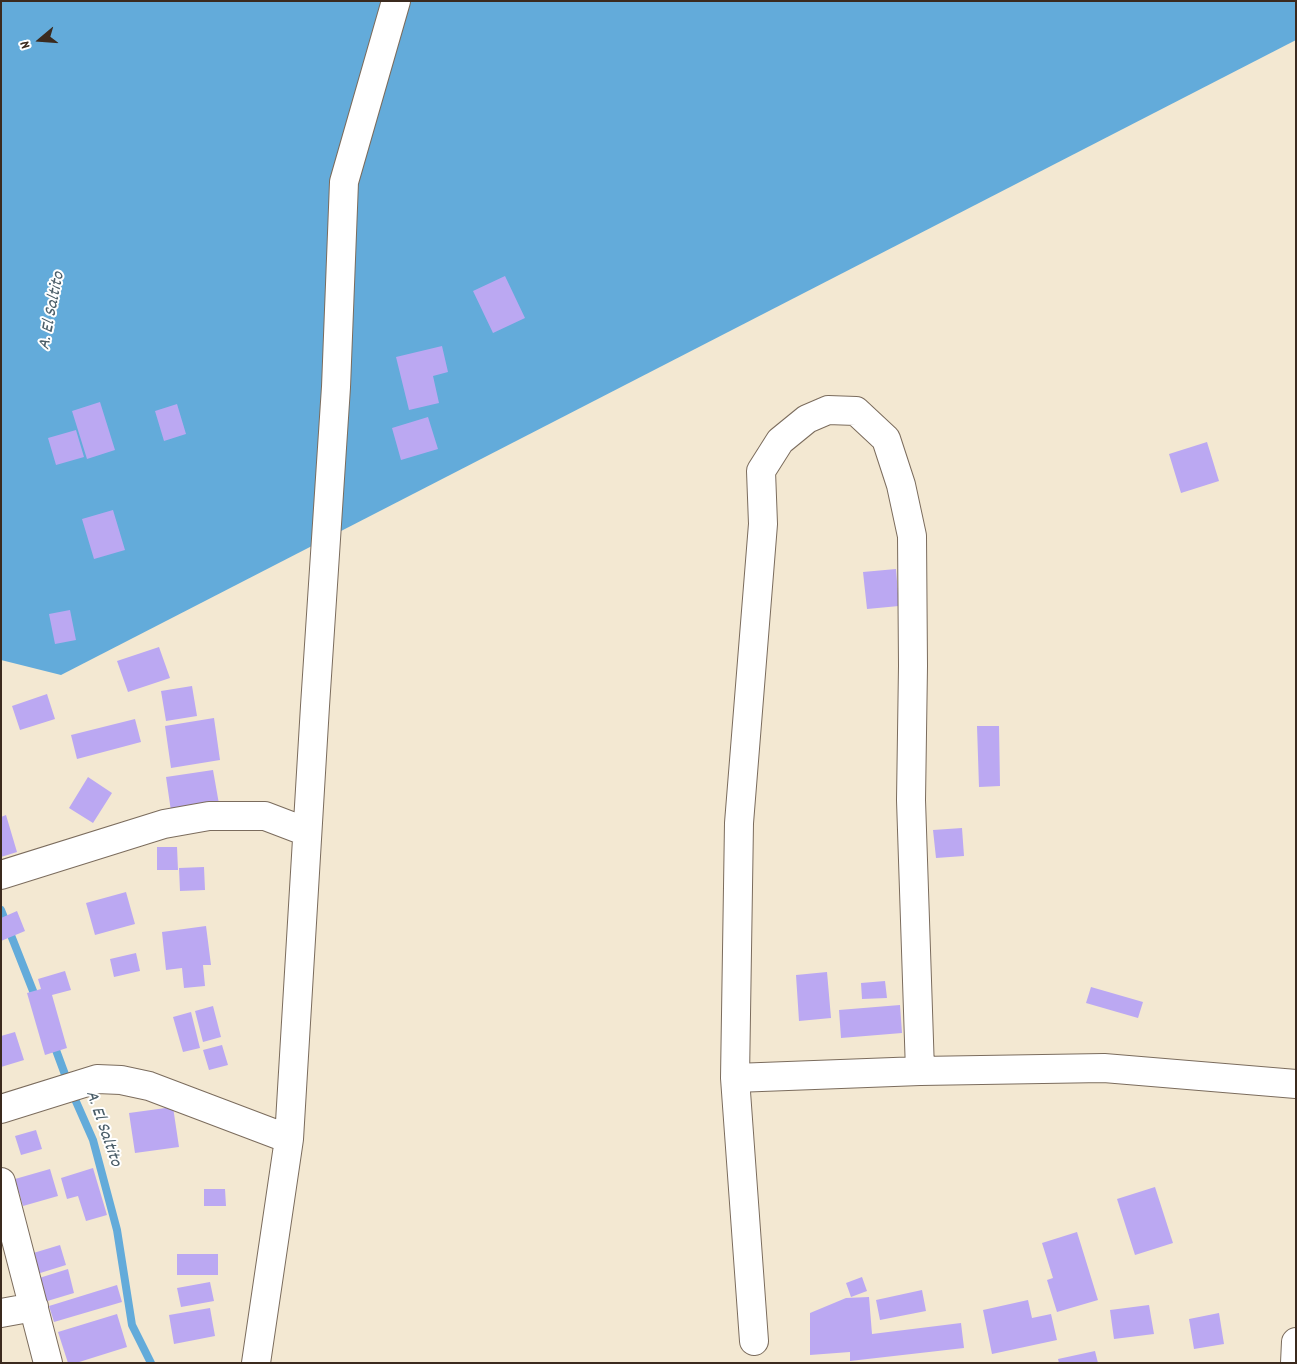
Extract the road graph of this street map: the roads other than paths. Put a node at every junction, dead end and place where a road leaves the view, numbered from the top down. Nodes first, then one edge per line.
1 (396, 1) edge
2 (308, 832) junction
3 (1, 875) edge
4 (920, 1071) junction
5 (735, 1078) junction
6 (1296, 1084) edge
7 (1, 1109) edge
8 (289, 1139) junction
9 (1, 1182) edge
10 (34, 1307) junction
11 (1, 1313) edge
12 (754, 1340) dead end
13 (1296, 1342) edge
14 (48, 1363) edge
15 (256, 1363) edge
16 (1296, 1363) edge

1 - 2 street
2 - 3 street
2 - 8 street
4 - 5 street
4 - 5 street
4 - 6 street
5 - 12 street
7 - 8 street
8 - 15 street
9 - 10 street
10 - 11 street
10 - 14 street
13 - 16 street

